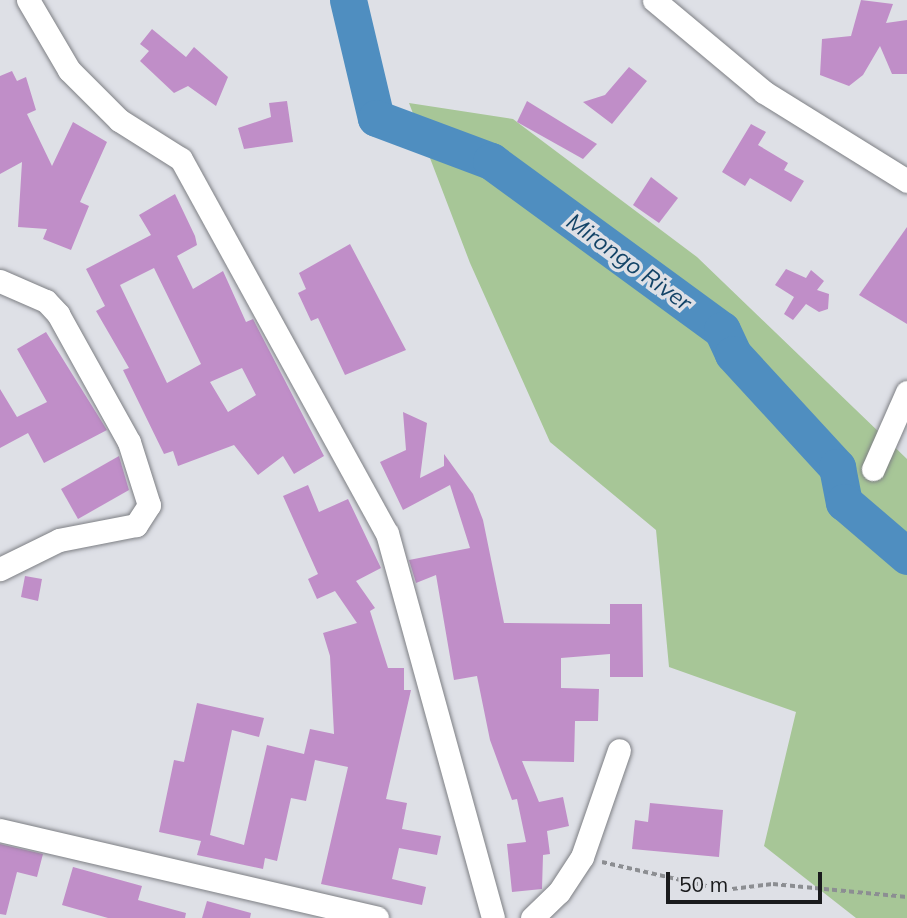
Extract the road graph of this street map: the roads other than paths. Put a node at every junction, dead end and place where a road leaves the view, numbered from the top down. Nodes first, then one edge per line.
1 (28, 0) edge
2 (654, 0) edge
3 (907, 181) edge
4 (0, 281) edge
5 (907, 393) edge
6 (873, 469) dead end
7 (0, 569) edge
8 (619, 750) dead end
9 (0, 830) edge
10 (377, 918) edge
11 (494, 918) edge
12 (532, 918) edge

1 - 11 street
2 - 3 street
4 - 7 street
5 - 6 street
8 - 12 street
9 - 10 street

